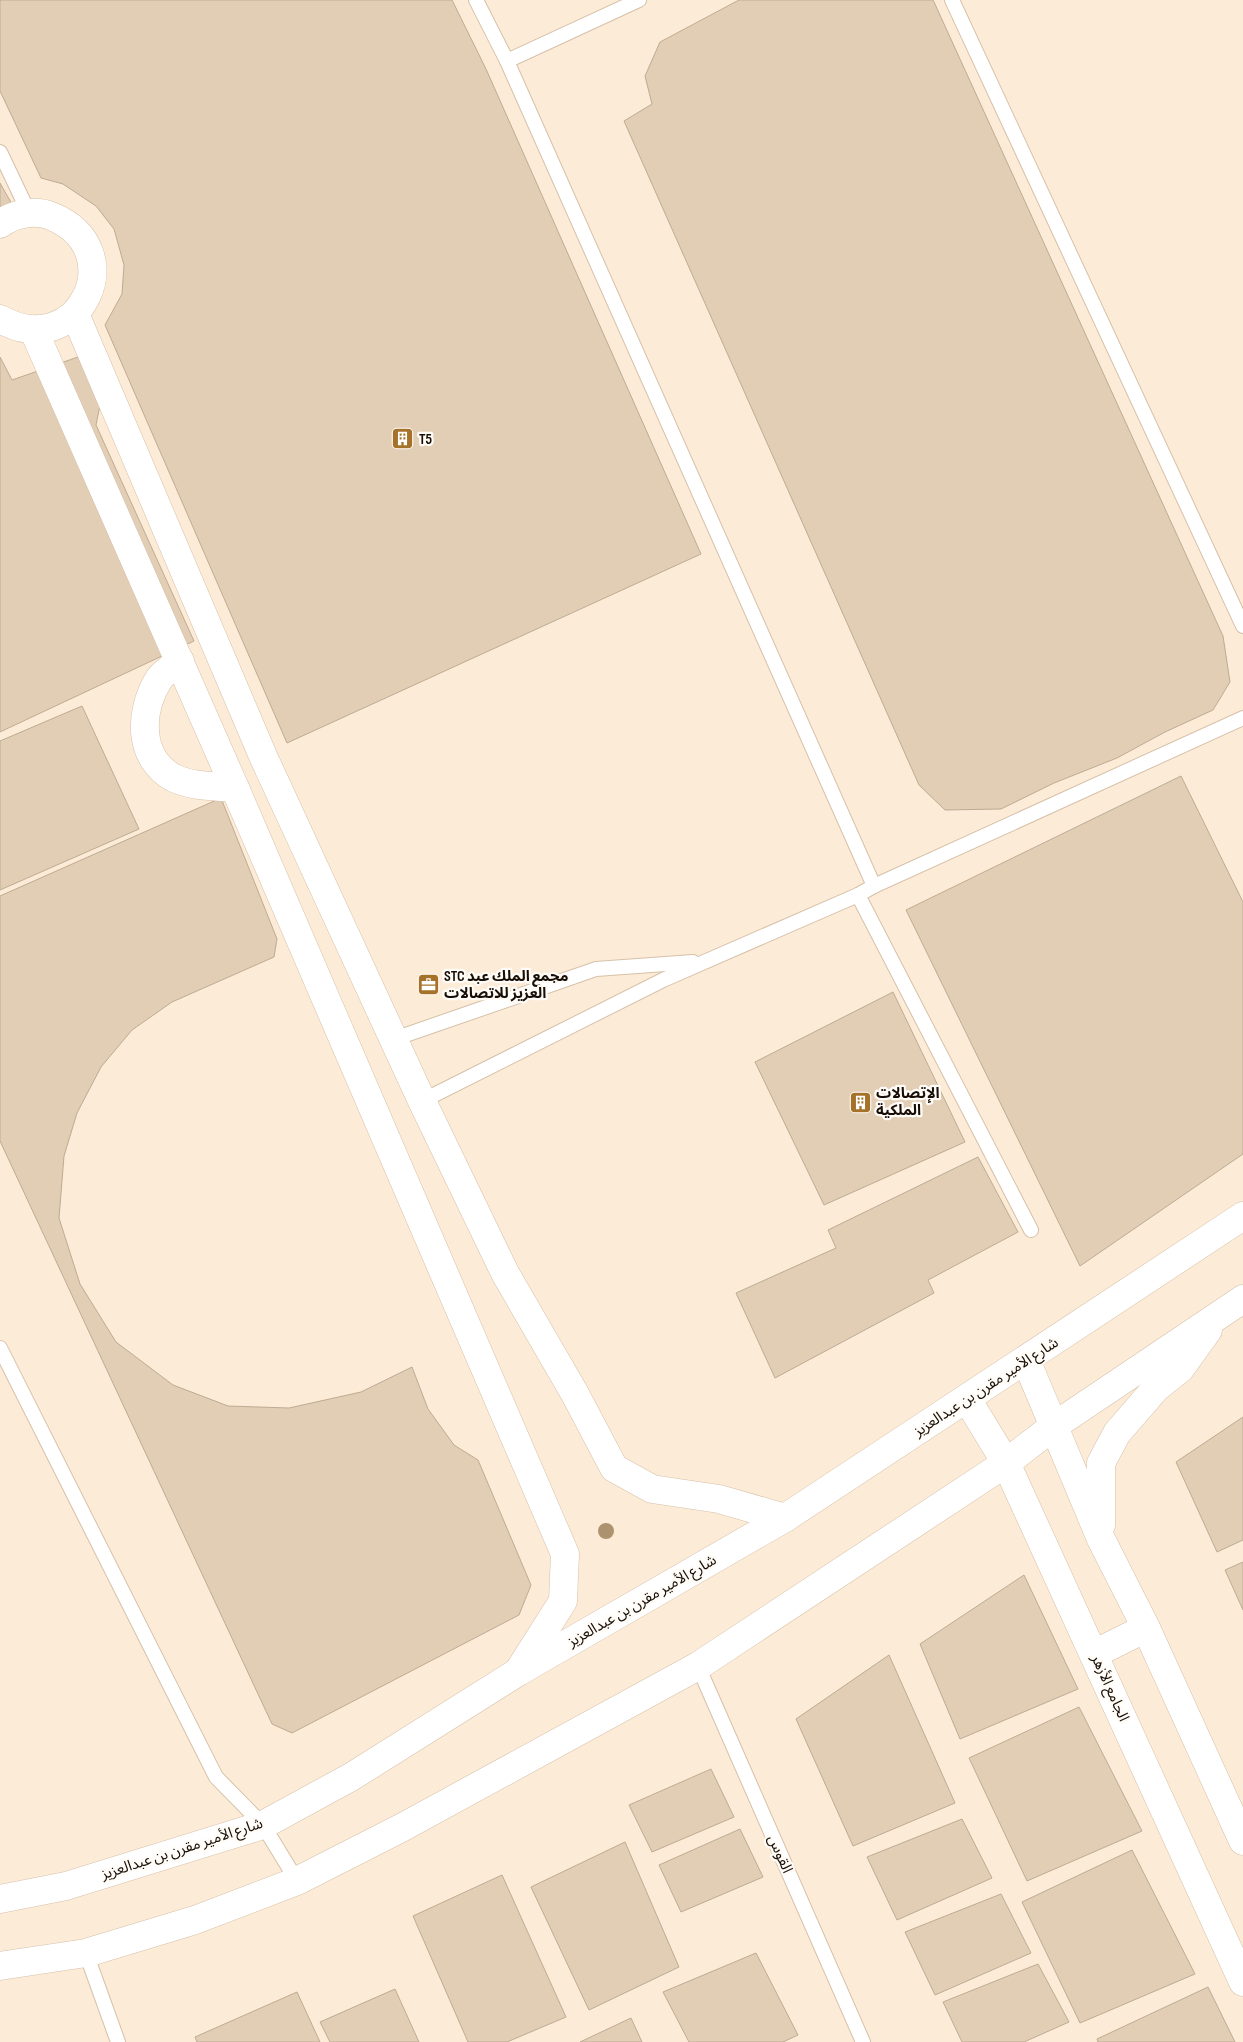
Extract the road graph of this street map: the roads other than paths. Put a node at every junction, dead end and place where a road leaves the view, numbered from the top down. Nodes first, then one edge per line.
1 (476, 0) edge
2 (639, 0) edge
3 (952, 0) edge
4 (507, 61) junction
5 (0, 152) edge
6 (29, 213) junction
7 (0, 224) edge
8 (75, 314) junction
9 (0, 320) edge
10 (34, 331) junction
11 (1243, 626) edge
12 (180, 661) junction
13 (1243, 718) edge
14 (235, 788) junction
15 (874, 886) junction
16 (858, 895) junction
17 (701, 962) junction
18 (394, 1039) junction
19 (422, 1101) junction
20 (1243, 1216) edge
21 (1031, 1230) dead end
22 (1243, 1299) edge
23 (1219, 1315) junction
24 (0, 1348) edge
25 (1026, 1360) junction
26 (968, 1399) junction
27 (1054, 1426) junction
28 (1006, 1462) junction
29 (786, 1518) junction
30 (1101, 1539) junction
31 (1146, 1628) junction
32 (1094, 1654) junction
33 (698, 1666) junction
34 (518, 1672) junction
35 (263, 1825) junction
36 (1243, 1841) edge
37 (297, 1881) junction
38 (0, 1898) edge
39 (86, 1954) junction
40 (0, 1966) edge
41 (1243, 1982) edge
42 (118, 2042) edge
43 (863, 2042) edge

1 - 4 lane
2 - 4 lane
3 - 11 lane
4 - 15 lane
5 - 6 lane
6 - 7 street
6 - 8 street
8 - 10 street
8 - 18 street
9 - 10 street
10 - 12 street
12 - 14 street
12 - 14 street
13 - 15 lane
14 - 34 street
15 - 16 lane
16 - 17 lane
16 - 21 lane
17 - 18 lane
17 - 19 lane
18 - 19 street
19 - 29 street
20 - 25 street, شارع الأمير مقرن بن عبدالعزيز
22 - 23 street
23 - 27 street
23 - 30 street
24 - 35 lane
25 - 26 street, شارع الأمير مقرن بن عبدالعزيز
25 - 27 street
26 - 28 street, الجامع الأزهر
26 - 29 street, شارع الأمير مقرن بن عبدالعزيز
27 - 28 street
27 - 30 street
28 - 32 street, الجامع الأزهر
28 - 33 street
29 - 34 street, شارع الأمير مقرن بن عبدالعزيز
30 - 31 street
31 - 32 street
31 - 36 street
32 - 41 street, الجامع الأزهر
33 - 37 street
33 - 43 lane, القوس
34 - 35 street, شارع الأمير مقرن بن عبدالعزيز
35 - 37 lane
35 - 38 street, شارع الأمير مقرن بن عبدالعزيز
37 - 39 street
39 - 40 street
39 - 42 lane

